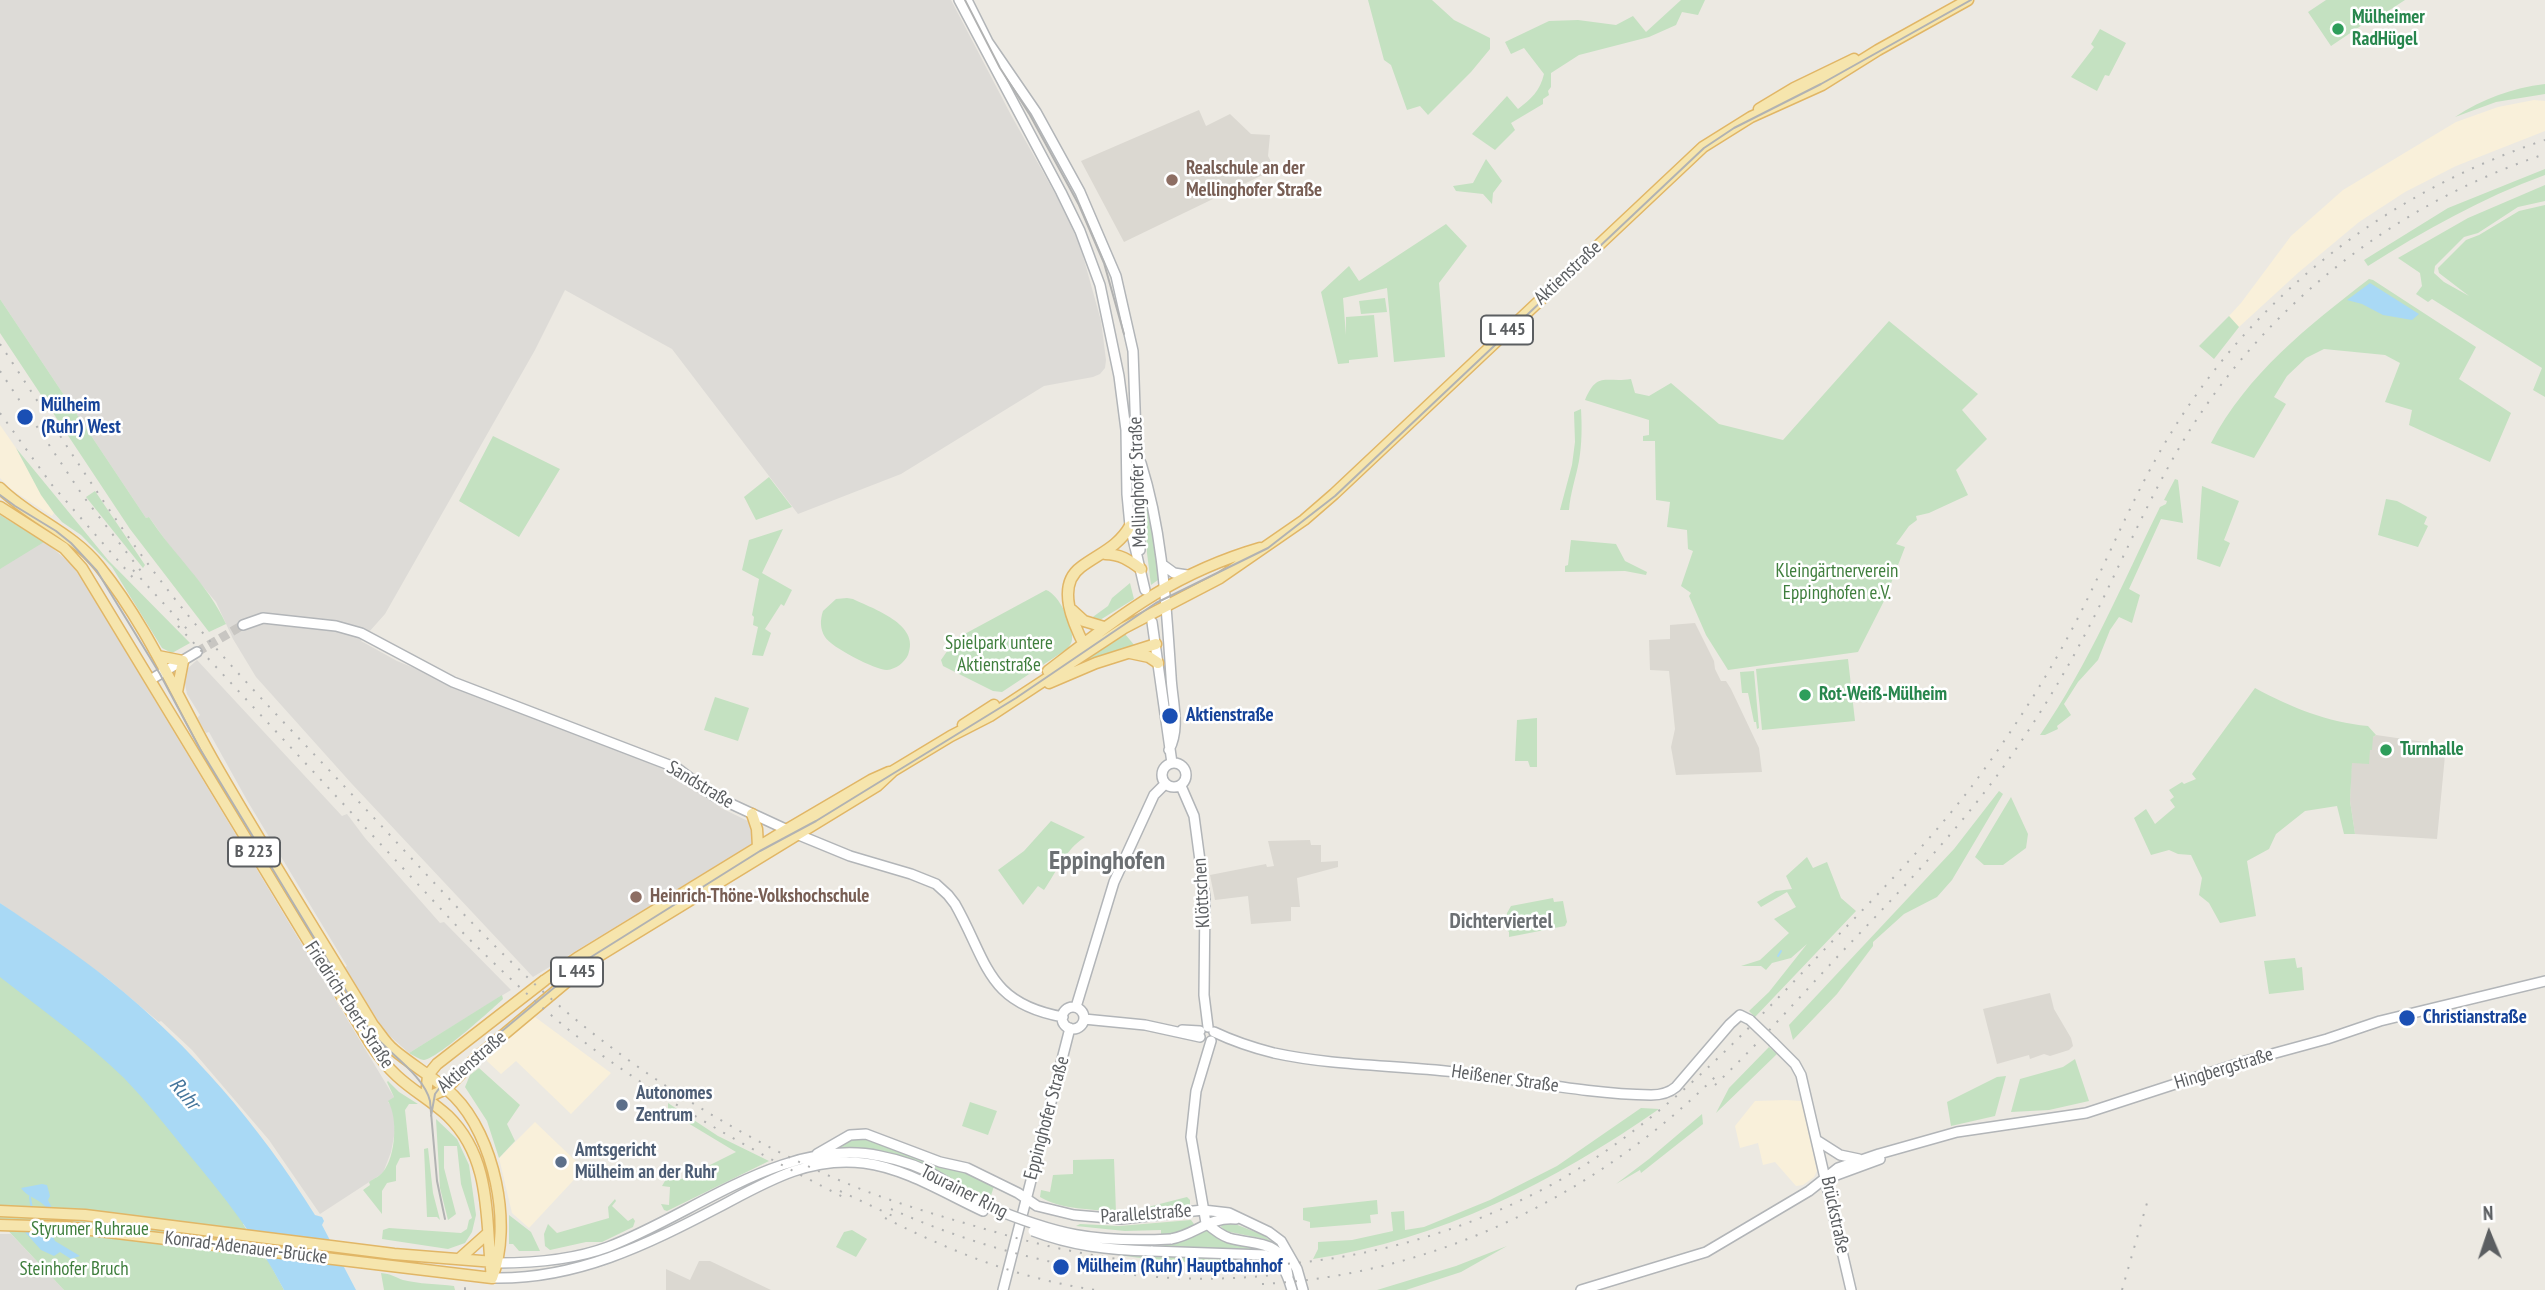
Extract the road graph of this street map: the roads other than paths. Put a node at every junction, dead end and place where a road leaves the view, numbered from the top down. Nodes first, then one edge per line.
1 (958, 0) edge
2 (967, 0) edge
3 (1969, 0) edge
4 (1013, 79) junction
5 (1002, 83) junction
6 (1118, 373) junction
7 (1135, 378) junction
8 (1138, 452) junction
9 (0, 488) edge
10 (0, 507) edge
11 (1130, 526) junction
12 (1264, 547) junction
13 (1104, 554) junction
14 (1163, 565) junction
15 (1141, 569) junction
16 (1187, 575) junction
17 (1165, 586) junction
18 (1145, 590) dead end
19 (1167, 605) junction
20 (1071, 609) junction
21 (1152, 622) dead end
22 (243, 625) tunnel mouth
23 (1104, 627) junction
24 (1156, 644) junction
25 (1086, 648) junction
26 (197, 652) tunnel mouth
27 (1130, 653) junction
28 (158, 656) junction
29 (183, 661) junction
30 (1158, 663) junction
31 (166, 671) junction
32 (150, 680) junction
33 (1032, 689) junction
34 (177, 693) junction
35 (951, 736) junction
36 (1169, 750) junction
37 (1172, 763) junction
38 (893, 771) junction
39 (1165, 784) junction
40 (1181, 786) junction
41 (751, 814) junction
42 (786, 830) junction
43 (798, 835) junction
44 (758, 847) junction
45 (2545, 981) edge
46 (1076, 1007) junction
47 (1740, 1015) joint
48 (1063, 1017) junction
49 (1084, 1019) junction
50 (1070, 1028) junction
51 (1206, 1035) junction
52 (470, 1038) junction
53 (477, 1057) junction
54 (428, 1075) junction
55 (446, 1089) junction
56 (426, 1098) junction
57 (1818, 1140) junction
58 (1901, 1149) junction
59 (817, 1154) junction
60 (1860, 1160) junction
61 (1826, 1179) junction
62 (1026, 1200) junction
63 (984, 1208) junction
64 (1203, 1209) junction
65 (0, 1211) edge
66 (1245, 1220) junction
67 (1206, 1223) junction
68 (0, 1225) edge
69 (488, 1233) junction
70 (394, 1254) joint
71 (458, 1259) junction
72 (494, 1262) junction
73 (1288, 1276) junction
74 (492, 1278) junction
75 (1003, 1290) edge
76 (1292, 1290) edge
77 (1303, 1290) edge
78 (1581, 1290) edge
79 (1851, 1290) edge

1 - 5 main road, Mellinghofer Straße
2 - 4 main road, Mellinghofer Straße
3 - 12 main road, Aktienstraße / L 445
4 - 5 main road
4 - 7 main road, Mellinghofer Straße
5 - 6 main road, Mellinghofer Straße
6 - 7 main road
6 - 11 main road, Mellinghofer Straße
7 - 8 main road, Mellinghofer Straße
8 - 14 main road
8 - 15 main road, Mellinghofer Straße
9 - 28 main road, Friedrich-Ebert-Straße / B 223
10 - 32 main road, Friedrich-Ebert-Straße / B 223
11 - 13 main road
11 - 15 main road, Mellinghofer Straße
12 - 16 main road, Aktienstraße / L 445
12 - 19 main road, Aktienstraße / L 445
13 - 15 main road
13 - 20 main road
14 - 16 main road
14 - 17 main road
15 - 18 main road
16 - 17 main road, Aktienstraße / L 445
17 - 19 main road
17 - 23 main road, Aktienstraße / L 445
19 - 25 main road, Aktienstraße / L 445
19 - 36 main road
20 - 23 main road
20 - 25 main road
21 - 24 main road
22 - 41 main road, Sandstraße
23 - 25 main road, Aktienstraße / L 445
24 - 27 main road
24 - 30 main road
25 - 33 main road, Aktienstraße / L 445
25 - 35 main road, Aktienstraße / L 445
26 - 29 main road
27 - 30 main road
27 - 33 main road
28 - 29 main road
28 - 31 main road, Friedrich-Ebert-Straße / B 223
29 - 31 main road
29 - 34 main road
30 - 36 main road
31 - 32 main road
31 - 34 main road, Friedrich-Ebert-Straße / B 223
32 - 56 main road, Friedrich-Ebert-Straße / B 223
33 - 35 main road, Aktienstraße / L 445
34 - 54 main road, Friedrich-Ebert-Straße / B 223
35 - 38 main road, Aktienstraße / L 445
36 - 37 main road
37 - 39 main road
37 - 40 main road
38 - 42 main road, Aktienstraße / L 445
38 - 43 main road, Aktienstraße / L 445
39 - 40 main road
39 - 46 main road
40 - 51 main road, Klöttschen
41 - 42 main road, Sandstraße
41 - 44 main road
42 - 43 main road, Sandstraße
42 - 44 main road, Aktienstraße / L 445
43 - 48 main road, Sandstraße
43 - 53 main road, Aktienstraße / L 445
44 - 52 main road, Aktienstraße / L 445
45 - 58 main road, Hingbergstraße
46 - 48 main road
46 - 49 main road
47 - 51 main road, Heißener Straße
47 - 57 main road, Brückstraße, bridge
48 - 50 main road
49 - 50 main road
49 - 51 main road, Heißener Straße
50 - 62 main road, Eppinghofer Straße
51 - 64 main road, Klöttschen
52 - 53 main road
52 - 54 main road, Aktienstraße / L 445
53 - 55 main road, Aktienstraße / L 445
54 - 55 main road, Friedrich-Ebert-Straße / B 223
54 - 56 main road, Aktienstraße
55 - 56 main road, Aktienstraße / L 445
55 - 72 main road, Friedrich-Ebert-Straße / B 223
56 - 69 main road, Friedrich-Ebert-Straße / B 223
57 - 60 main road, Brückstraße
57 - 61 main road, Brückstraße
58 - 60 main road, Hingbergstraße
58 - 61 main road, Hingbergstraße
59 - 62 main road, Parallelstraße
59 - 63 main road, Tourainer Ring
59 - 72 main road, Tourainer Ring
60 - 61 main road, Hingbergstraße
61 - 78 main road, Hingbergstraße
61 - 79 main road, Brückstraße
62 - 64 main road, Parallelstraße
62 - 75 main road, Eppinghofer Straße
63 - 67 main road, Tourainer Ring, bridge
63 - 73 main road, Tourainer Ring, bridge
63 - 74 main road, Tourainer Ring
64 - 66 main road
64 - 67 main road, Klöttschen
65 - 70 main road, Konrad-Adenauer-Brücke
66 - 67 main road, Tourainer Ring
66 - 77 main road
67 - 73 main road
68 - 74 main road, Konrad-Adenauer-Brücke
69 - 71 main road
69 - 72 main road, Friedrich-Ebert-Straße
70 - 71 main road, Tourainer Ring
71 - 72 main road, Tourainer Ring
72 - 74 main road, Friedrich-Ebert-Straße / B 223
73 - 76 main road

